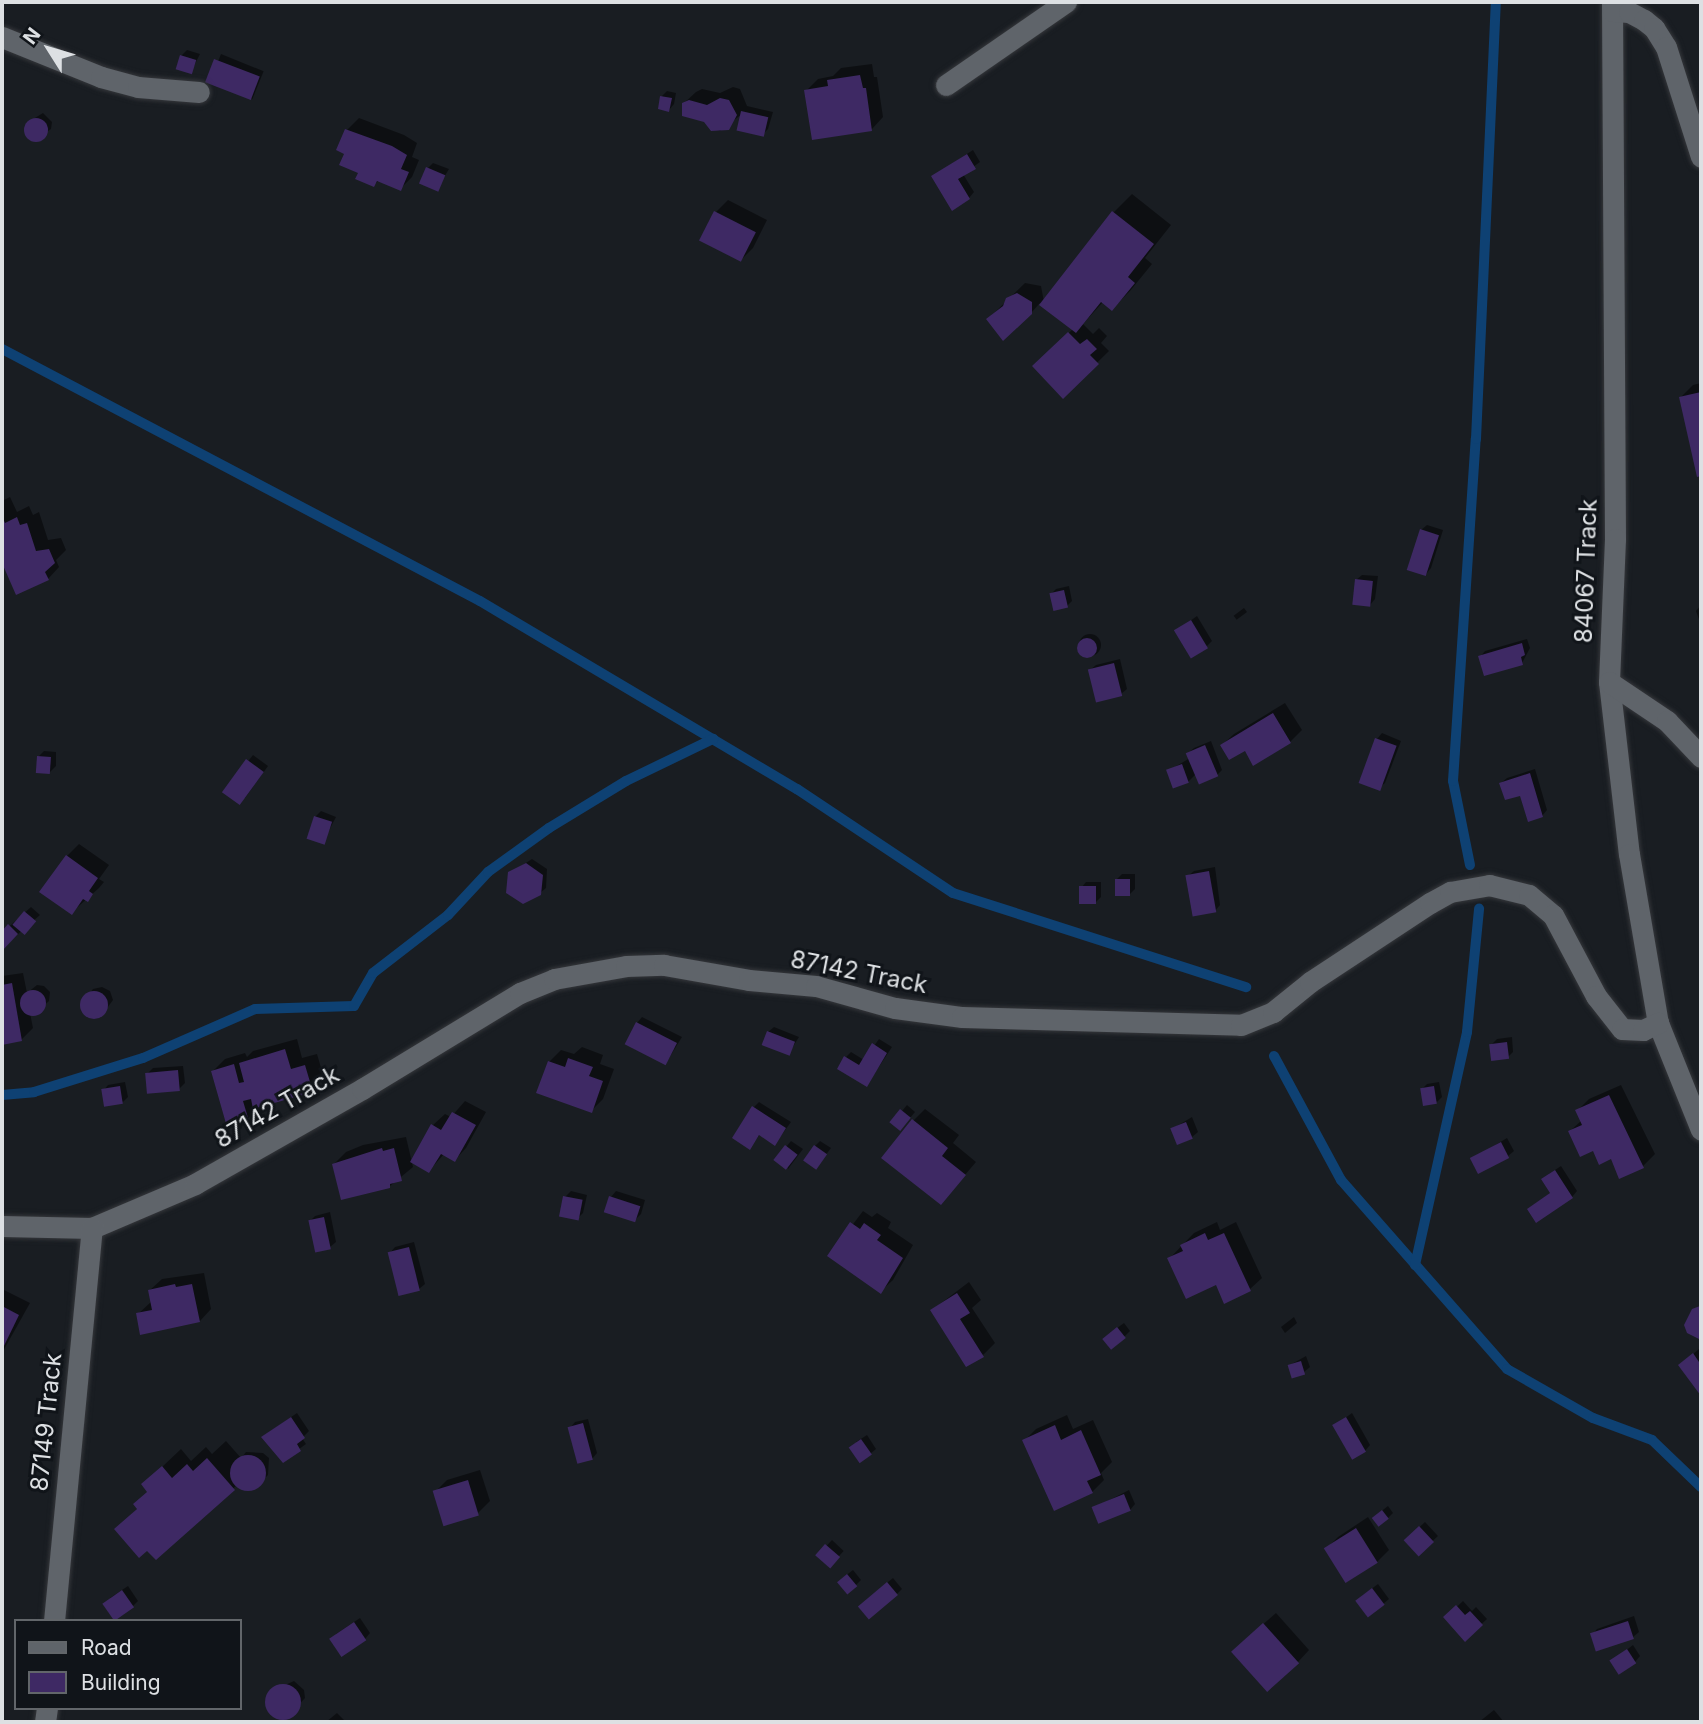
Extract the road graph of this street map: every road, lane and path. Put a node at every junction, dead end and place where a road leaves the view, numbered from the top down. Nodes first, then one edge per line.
1 (1066, 2) edge
2 (1613, 6) edge
3 (2, 37) edge
4 (946, 86) dead end
5 (199, 92) dead end
6 (1701, 157) edge
7 (1609, 681) junction
8 (1701, 757) edge
9 (1658, 1023) junction
10 (1701, 1130) edge
11 (2, 1226) edge
12 (92, 1228) junction
13 (54, 1619) edge

1 - 4 street
2 - 6 street
2 - 7 street, 84067 Track
3 - 5 street
7 - 8 street
7 - 9 street, 84067 Track
9 - 10 street, 84067 Track
9 - 12 street, 87142 Track
11 - 12 street, 87142 Track
12 - 13 street, 87149 Track

